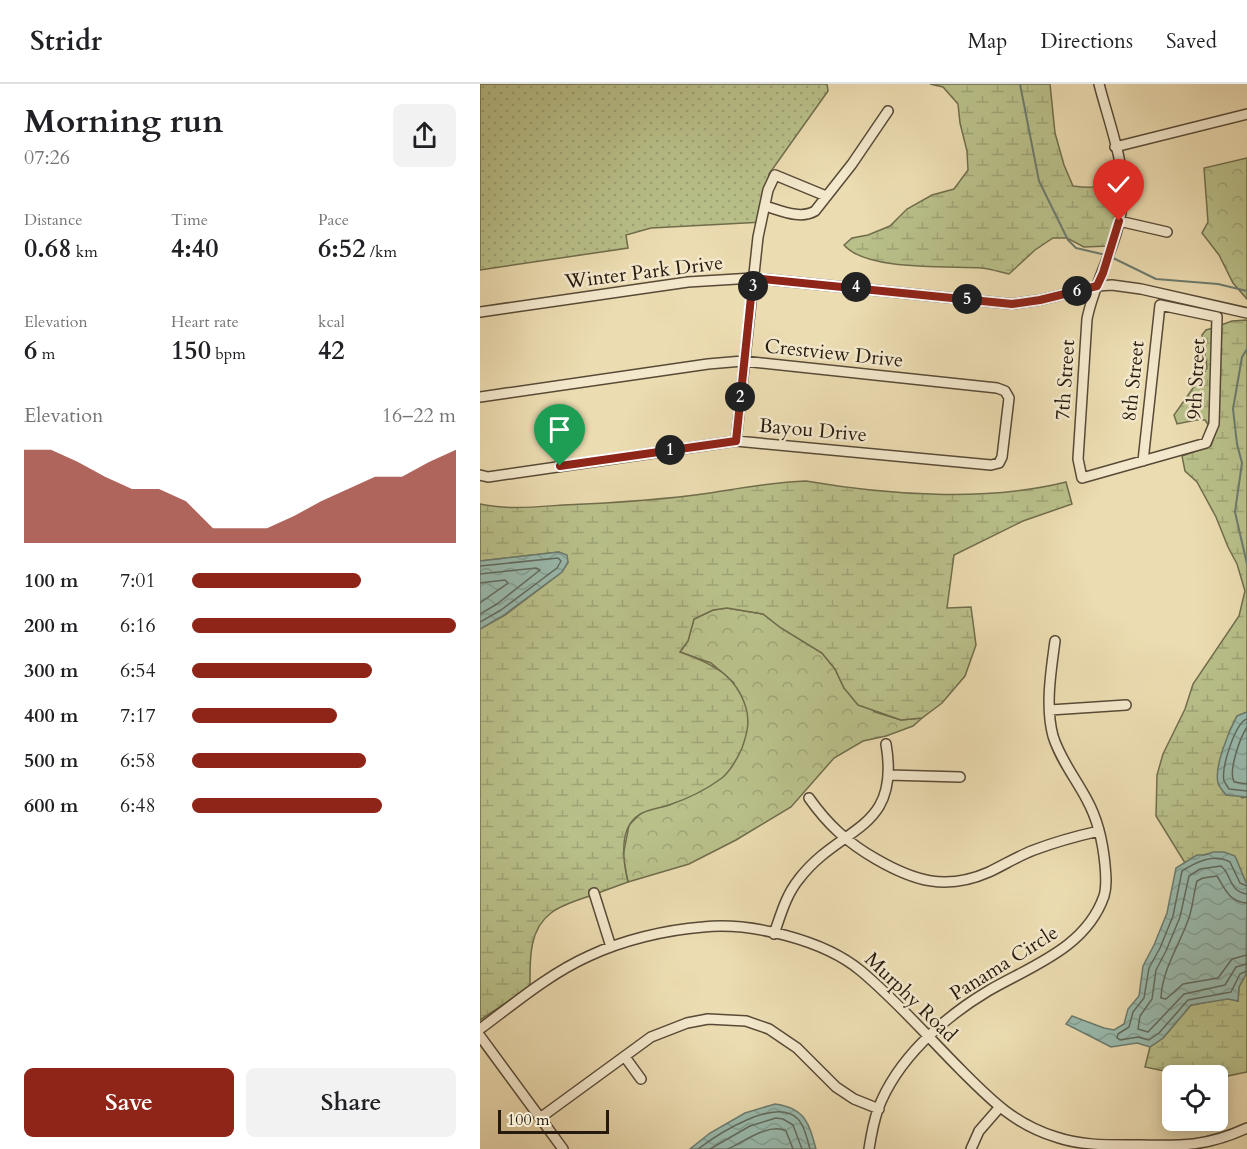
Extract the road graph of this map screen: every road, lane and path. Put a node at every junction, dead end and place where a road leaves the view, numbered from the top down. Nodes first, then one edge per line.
1 (1099, 84) edge
2 (888, 111) dead end
3 (1247, 114) edge
4 (1115, 147) junction
5 (826, 196) junction
6 (765, 206) junction
7 (1119, 221) junction
8 (1167, 232) dead end
9 (753, 278) junction
10 (1097, 286) junction
11 (480, 312) edge
12 (1247, 313) edge
13 (1217, 316) joint
14 (743, 361) junction
15 (1005, 391) joint
16 (480, 397) edge
17 (736, 441) junction
18 (1143, 461) junction
19 (480, 475) edge
20 (1055, 641) dead end
21 (1126, 705) dead end
22 (1050, 710) junction
23 (886, 744) dead end
24 (889, 775) junction
25 (960, 777) dead end
26 (809, 798) dead end
27 (1100, 831) junction
28 (844, 838) junction
29 (594, 893) dead end
30 (774, 934) junction
31 (611, 947) junction
32 (480, 1029) edge
33 (480, 1036) edge
34 (927, 1037) junction
35 (625, 1056) junction
36 (641, 1079) dead end
37 (999, 1108) junction
38 (879, 1109) junction
39 (540, 1118) junction
40 (1247, 1128) edge
41 (1225, 1138) junction
42 (1121, 1147) edge
43 (563, 1149) edge
44 (869, 1149) edge
45 (971, 1149) edge
46 (1228, 1149) edge

1 - 4 street, 7th Street
2 - 5 street
3 - 4 street
4 - 7 street, 7th Street
5 - 6 street
5 - 6 street
6 - 9 street
7 - 8 street
7 - 10 street, 7th Street
9 - 10 street, Winter Park Drive
9 - 11 street, Winter Park Drive
9 - 14 street
10 - 12 street, Winter Park Drive
10 - 18 street, 7th Street
13 - 18 street, 9th Street
13 - 18 street, 8th Street
14 - 15 street, Crestview Drive
14 - 16 street, Crestview Drive
14 - 17 street
15 - 17 street, Bayou Drive
17 - 19 street, Bayou Drive
20 - 22 street, Panama Circle
21 - 22 street
22 - 27 street, Panama Circle
23 - 24 street
24 - 25 street
24 - 28 street
26 - 28 street
27 - 28 street
27 - 34 street, Panama Circle
28 - 30 street
29 - 31 street
30 - 31 street, Murphy Road
30 - 34 street, Murphy Road
31 - 32 street, Murphy Road
33 - 39 street
34 - 37 street, Murphy Road
34 - 38 street, Panama Circle
35 - 36 street
35 - 38 street
35 - 39 street
37 - 42 street, Murphy Road
37 - 45 street
38 - 44 street, Panama Circle
39 - 43 street
40 - 41 street, Murphy Road
41 - 42 street, Murphy Road
41 - 46 street

